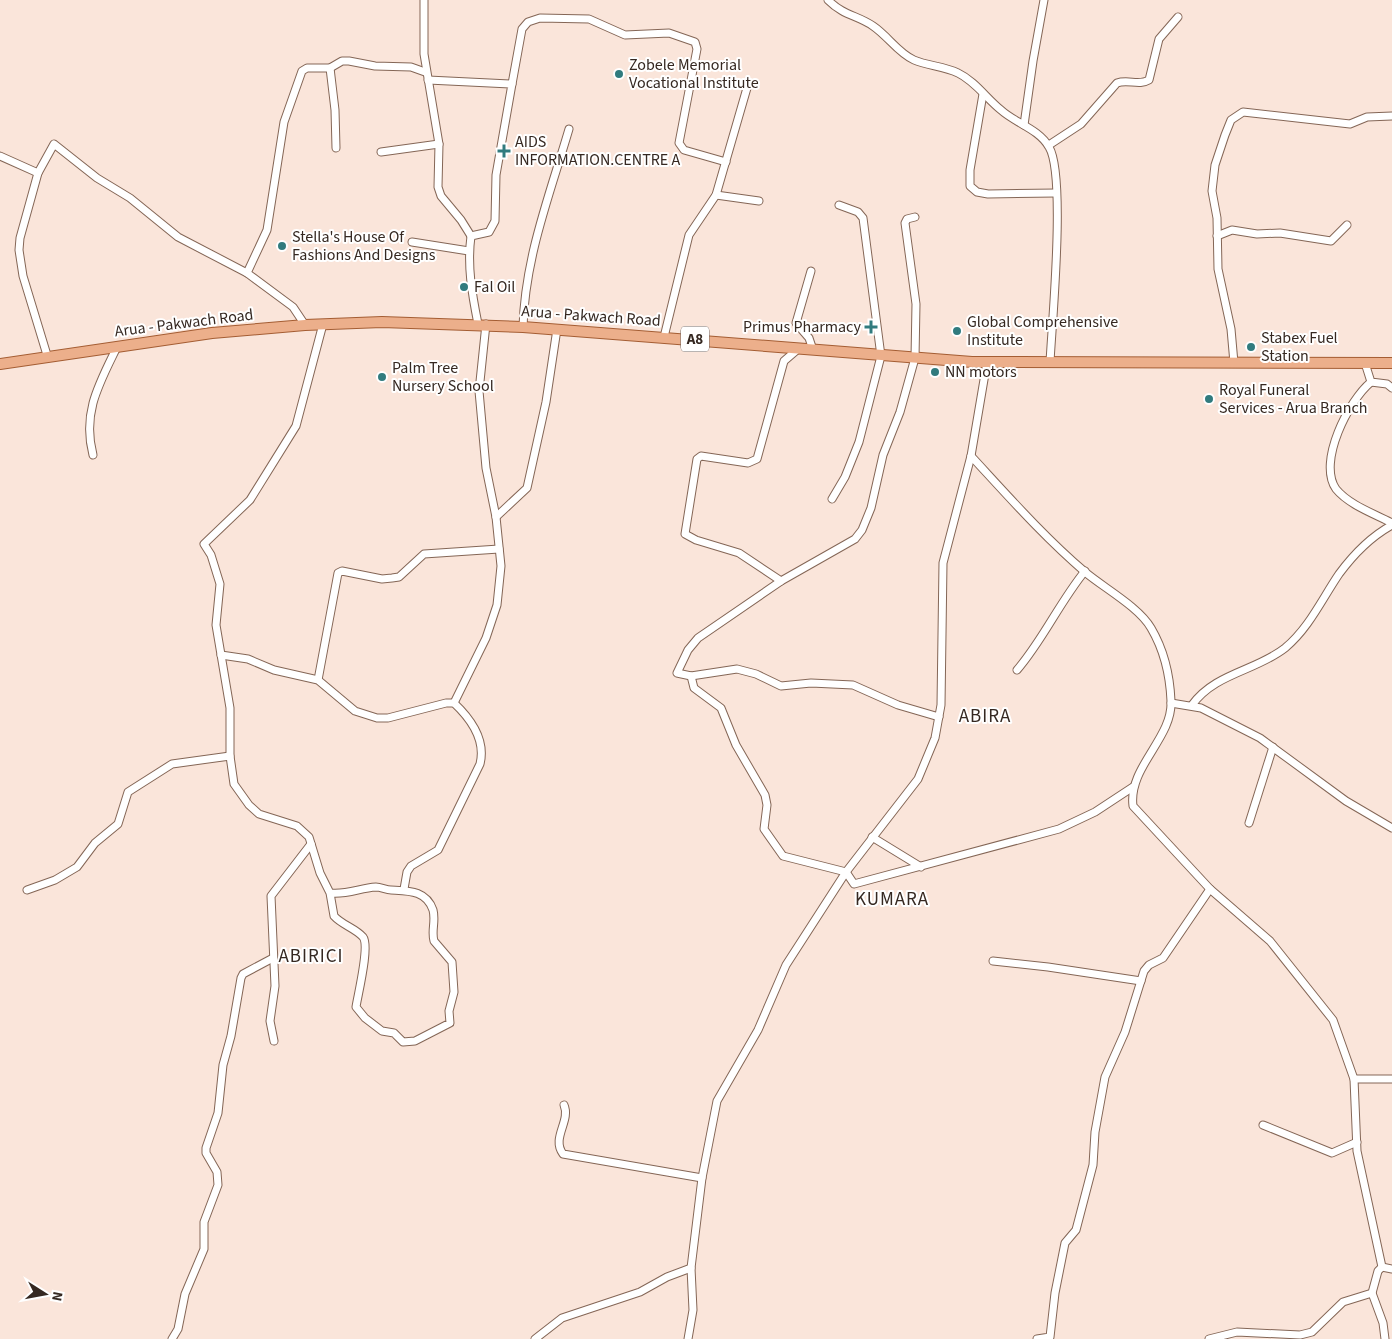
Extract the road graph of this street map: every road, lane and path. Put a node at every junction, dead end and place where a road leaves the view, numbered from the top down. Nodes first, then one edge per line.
1 (424, 0) edge
2 (828, 0) edge
3 (1044, 0) edge
4 (1178, 17) dead end
5 (330, 68) junction
6 (425, 72) junction
7 (428, 80) junction
8 (512, 84) junction
9 (747, 88) dead end
10 (983, 94) junction
11 (1392, 116) edge
12 (1024, 125) junction
13 (569, 129) dead end
14 (439, 144) junction
15 (1049, 145) junction
16 (336, 148) dead end
17 (381, 152) dead end
18 (0, 156) edge
19 (726, 162) junction
20 (38, 173) junction
21 (1056, 193) junction
22 (716, 195) junction
23 (759, 201) dead end
24 (839, 205) dead end
25 (915, 217) dead end
26 (1347, 225) dead end
27 (471, 236) junction
28 (1218, 236) junction
29 (412, 242) dead end
30 (469, 251) junction
31 (811, 271) dead end
32 (247, 273) junction
33 (323, 324) junction
34 (482, 324) junction
35 (305, 325) junction
36 (523, 326) junction
37 (558, 329) junction
38 (664, 337) junction
39 (117, 347) junction
40 (798, 349) junction
41 (813, 350) junction
42 (47, 355) junction
43 (881, 356) junction
44 (915, 358) junction
45 (987, 362) junction
46 (1050, 362) junction
47 (1234, 363) junction
48 (1365, 363) junction
49 (1392, 363) edge
50 (0, 364) edge
51 (1371, 382) junction
52 (1392, 388) edge
53 (93, 455) dead end
54 (971, 456) junction
55 (832, 499) dead end
56 (496, 517) junction
57 (1392, 524) edge
58 (498, 549) junction
59 (1085, 571) junction
60 (781, 581) junction
61 (221, 655) junction
62 (1017, 670) dead end
63 (691, 676) junction
64 (318, 680) junction
65 (454, 703) junction
66 (1171, 703) junction
67 (1192, 705) junction
68 (939, 717) junction
69 (1273, 747) junction
70 (230, 756) junction
71 (1133, 787) junction
72 (1249, 823) dead end
73 (1392, 828) edge
74 (872, 838) junction
75 (311, 844) junction
76 (921, 867) junction
77 (846, 872) junction
78 (404, 889) junction
79 (1210, 889) junction
80 (27, 890) dead end
81 (330, 893) junction
82 (273, 958) junction
83 (993, 961) dead end
84 (1142, 981) junction
85 (274, 1041) dead end
86 (1354, 1079) junction
87 (1392, 1079) edge
88 (564, 1105) dead end
89 (1263, 1126) dead end
90 (1357, 1142) junction
91 (702, 1178) junction
92 (691, 1268) junction
93 (1382, 1268) junction
94 (1392, 1269) edge
95 (1372, 1293) junction
96 (1265, 1336) edge
97 (172, 1339) edge
98 (535, 1339) edge
99 (688, 1339) edge
100 (1037, 1339) edge
101 (1209, 1339) edge
102 (1385, 1339) edge

1 - 6 street
2 - 10 street
3 - 12 street
4 - 15 street
5 - 6 street
5 - 16 street
5 - 32 street
6 - 7 street
7 - 8 street
7 - 14 street
8 - 19 street
8 - 27 street
9 - 19 street
10 - 12 street
10 - 21 street
11 - 28 street
12 - 15 street
13 - 36 street
14 - 17 street
14 - 27 street
15 - 21 street
18 - 20 street
19 - 22 street
20 - 32 street
20 - 42 street
21 - 46 street
22 - 23 street
22 - 38 street
24 - 43 street
25 - 44 street
26 - 28 street
27 - 30 street
28 - 47 street
29 - 30 street
30 - 34 street
31 - 41 street
32 - 35 street
33 - 34 main road, Arua - Pakwach Road / A8
33 - 35 main road, Arua - Pakwach Road / A8
33 - 61 street
34 - 36 main road, Arua - Pakwach Road / A8
34 - 56 street
35 - 39 main road, Arua - Pakwach Road / A8
36 - 37 main road, Arua - Pakwach Road / A8
37 - 38 main road, Arua - Pakwach Road / A8
37 - 56 street
38 - 40 main road, Arua - Pakwach Road / A8
39 - 42 main road, Arua - Pakwach Road / A8
39 - 53 street
40 - 41 main road, Arua - Pakwach Road / A8
40 - 60 street
41 - 43 main road, Arua - Pakwach Road / A8
42 - 50 main road, Arua - Pakwach Road / A8
43 - 44 main road, Arua - Pakwach Road / A8
43 - 55 street
44 - 45 main road, Arua - Pakwach Road / A8
44 - 60 street
45 - 46 main road, Arua - Pakwach Road / A8
45 - 54 street
46 - 47 main road, Arua - Pakwach Road / A8
47 - 48 main road, Arua - Pakwach Road / A8
48 - 49 main road, Arua - Pakwach Road / A8
48 - 51 street
51 - 52 street
51 - 57 street
54 - 59 street
54 - 68 street
56 - 58 street
57 - 67 street
58 - 64 street
58 - 65 street
59 - 62 street
59 - 66 street
60 - 63 street
61 - 64 street
61 - 70 street
63 - 68 street
63 - 77 street
64 - 65 street
65 - 78 street
66 - 67 street
66 - 71 street
67 - 69 street
68 - 74 street
69 - 72 street
69 - 73 street
70 - 75 street
70 - 80 street
71 - 76 street
71 - 79 street
74 - 76 street
74 - 77 street
75 - 81 street
75 - 82 street
76 - 77 street
77 - 91 street
78 - 81 street
78 - 81 street
79 - 84 street
79 - 86 street
82 - 85 street
82 - 97 street
83 - 84 street
84 - 100 street
86 - 87 street
86 - 90 street
88 - 91 street
89 - 90 street
90 - 93 street
91 - 92 street
92 - 98 street
92 - 99 street
93 - 94 street
93 - 95 street
95 - 96 street
95 - 102 street
96 - 101 street

